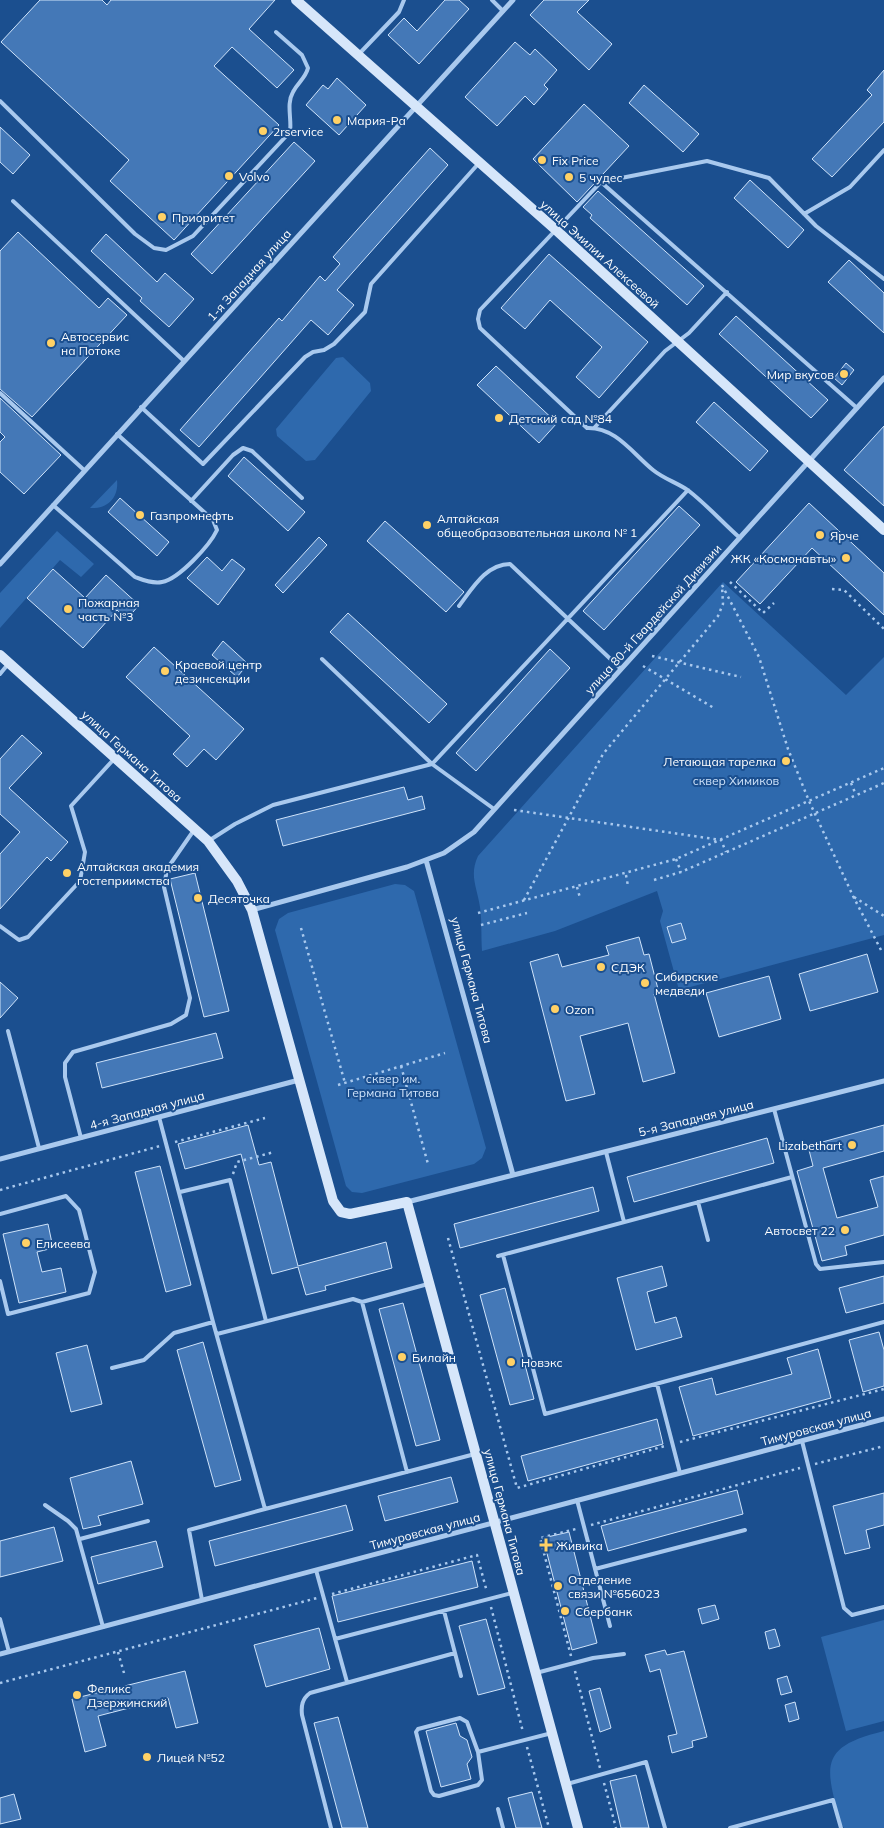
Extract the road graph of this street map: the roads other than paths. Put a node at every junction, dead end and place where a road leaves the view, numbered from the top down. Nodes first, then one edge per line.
1 (296, 0) edge
2 (404, 0) edge
3 (492, 0) edge
4 (513, 0) edge
5 (503, 12) junction
6 (276, 32) dead end
7 (357, 56) junction
8 (0, 101) edge
9 (416, 107) junction
10 (884, 150) edge
11 (479, 163) junction
12 (602, 182) junction
13 (12, 201) dead end
14 (804, 214) junction
15 (556, 230) junction
16 (884, 279) edge
17 (727, 292) junction
18 (678, 341) junction
19 (184, 360) junction
20 (884, 378) edge
21 (0, 393) edge
22 (141, 408) junction
23 (857, 408) junction
24 (595, 427) junction
25 (117, 434) junction
26 (810, 461) junction
27 (84, 470) junction
28 (688, 490) junction
29 (302, 498) dead end
30 (192, 501) junction
31 (52, 505) junction
32 (884, 530) edge
33 (740, 538) junction
34 (0, 564) edge
35 (459, 606) dead end
36 (568, 619) junction
37 (0, 655) edge
38 (322, 659) dead end
39 (9, 663) junction
40 (621, 669) junction
41 (0, 674) edge
42 (116, 758) junction
43 (432, 764) junction
44 (494, 809) junction
45 (194, 830) junction
46 (208, 841) junction
47 (426, 860) junction
48 (252, 910) junction
49 (0, 926) edge
50 (8, 1031) dead end
51 (299, 1080) junction
52 (884, 1081) edge
53 (774, 1109) junction
54 (160, 1117) junction
55 (81, 1138) junction
56 (39, 1148) junction
57 (606, 1152) junction
58 (0, 1159) edge
59 (513, 1175) junction
60 (792, 1177) junction
61 (180, 1192) junction
62 (407, 1202) junction
63 (698, 1202) junction
64 (0, 1214) edge
65 (624, 1222) junction
66 (708, 1240) dead end
67 (884, 1262) edge
68 (0, 1281) edge
69 (429, 1284) junction
70 (362, 1302) junction
71 (266, 1321) junction
72 (212, 1322) junction
73 (884, 1322) edge
74 (217, 1334) junction
75 (112, 1368) dead end
76 (656, 1384) junction
77 (884, 1420) edge
78 (802, 1441) junction
79 (477, 1454) junction
80 (407, 1472) junction
81 (680, 1473) junction
82 (577, 1500) junction
83 (45, 1505) dead end
84 (265, 1510) junction
85 (148, 1521) dead end
86 (496, 1522) junction
87 (745, 1530) dead end
88 (80, 1539) junction
89 (595, 1569) junction
90 (316, 1570) junction
91 (514, 1592) junction
92 (202, 1600) junction
93 (884, 1607) edge
94 (444, 1611) junction
95 (0, 1619) edge
96 (610, 1626) dead end
97 (103, 1627) junction
98 (335, 1639) junction
99 (9, 1652) junction
100 (455, 1653) junction
101 (0, 1654) edge
102 (624, 1654) dead end
103 (536, 1673) junction
104 (461, 1676) dead end
105 (348, 1682) junction
106 (552, 1733) junction
107 (478, 1752) junction
108 (566, 1784) junction
109 (498, 1809) dead end
110 (331, 1828) edge
111 (503, 1828) edge
112 (578, 1828) edge
113 (665, 1828) edge
114 (730, 1828) edge
115 (841, 1828) edge

1 - 7 street, улица Эмилии Алексеевой
2 - 7 lane
3 - 5 lane
4 - 5 street, 1-я Западная улица
5 - 9 street, 1-я Западная улица
6 - 8 lane
7 - 9 street, улица Эмилии Алексеевой
9 - 11 street, улица Эмилии Алексеевой
9 - 19 street, 1-я Западная улица
10 - 14 lane
11 - 15 street, улица Эмилии Алексеевой
11 - 22 lane
12 - 14 lane
12 - 15 lane
12 - 17 lane
13 - 19 lane
14 - 16 lane
15 - 18 street, улица Эмилии Алексеевой
15 - 24 lane
17 - 18 lane
17 - 23 lane
18 - 24 lane
18 - 26 street, улица Эмилии Алексеевой
19 - 22 street, 1-я Западная улица
20 - 23 street, улица 80-й Гвардейской Дивизии
21 - 27 lane
22 - 25 street, 1-я Западная улица
23 - 26 street, улица 80-й Гвардейской Дивизии
24 - 28 lane
25 - 27 street, 1-я Западная улица
25 - 30 lane
26 - 32 street, улица Эмилии Алексеевой
26 - 33 street, улица 80-й Гвардейской Дивизии
27 - 31 street, 1-я Западная улица
28 - 33 lane
28 - 36 lane
29 - 30 lane
30 - 31 lane
31 - 34 street, 1-я Западная улица
33 - 40 street, улица 80-й Гвардейской Дивизии
35 - 36 lane
36 - 40 lane
36 - 43 lane
37 - 39 street, улица Германа Титова
38 - 43 lane
39 - 41 lane
39 - 42 street, улица Германа Титова
40 - 44 street, улица 80-й Гвардейской Дивизии
42 - 45 street, улица Германа Титова
42 - 49 lane
43 - 44 lane
43 - 46 lane
44 - 47 street, улица 80-й Гвардейской Дивизии
45 - 46 street, улица Германа Титова
45 - 55 lane
46 - 48 street, улица Германа Титова
47 - 48 street
47 - 59 street, улица Германа Титова
48 - 51 street, улица Германа Титова
50 - 56 lane
51 - 54 street, 4-я Западная улица
51 - 62 street, улица Германа Титова
52 - 53 street, 5-я Западная улица
53 - 57 street, 5-я Западная улица
53 - 60 lane
54 - 55 street, 4-я Западная улица
54 - 61 lane
55 - 56 street, 4-я Западная улица
56 - 58 street, 4-я Западная улица
57 - 59 street, 5-я Западная улица
57 - 65 lane
59 - 62 street, улица Германа Титова
60 - 63 lane
60 - 67 lane
61 - 71 lane
61 - 72 lane
62 - 69 street, улица Германа Титова
63 - 65 lane
63 - 66 lane
64 - 68 lane
65 - 76 lane
69 - 70 lane
69 - 79 street, улица Германа Титова
70 - 71 lane
70 - 80 lane
71 - 74 lane
72 - 74 lane
72 - 75 lane
73 - 76 lane
74 - 84 lane
76 - 81 lane
77 - 78 street, Тимуровская улица
78 - 81 street, Тимуровская улица
78 - 93 lane
79 - 80 lane
79 - 86 street, улица Германа Титова
80 - 84 lane
81 - 82 street, Тимуровская улица
82 - 86 street, Тимуровская улица
82 - 89 lane
83 - 88 lane
84 - 92 lane
85 - 88 lane
86 - 90 street, Тимуровская улица
86 - 91 street, улица Германа Титова
87 - 89 lane
88 - 97 lane
89 - 96 lane
90 - 92 street, Тимуровская улица
90 - 98 lane
91 - 94 lane
91 - 103 street, улица Германа Титова
92 - 97 street, Тимуровская улица
94 - 98 lane
94 - 100 lane
95 - 99 lane
97 - 99 street, Тимуровская улица
98 - 105 lane
99 - 101 street, Тимуровская улица
100 - 104 lane
100 - 105 lane
102 - 103 lane
103 - 106 street, улица Германа Титова
105 - 110 lane
106 - 107 lane
106 - 108 street, улица Германа Титова
107 - 107 lane
108 - 112 street, улица Германа Титова
108 - 113 lane
109 - 111 lane
114 - 115 lane

